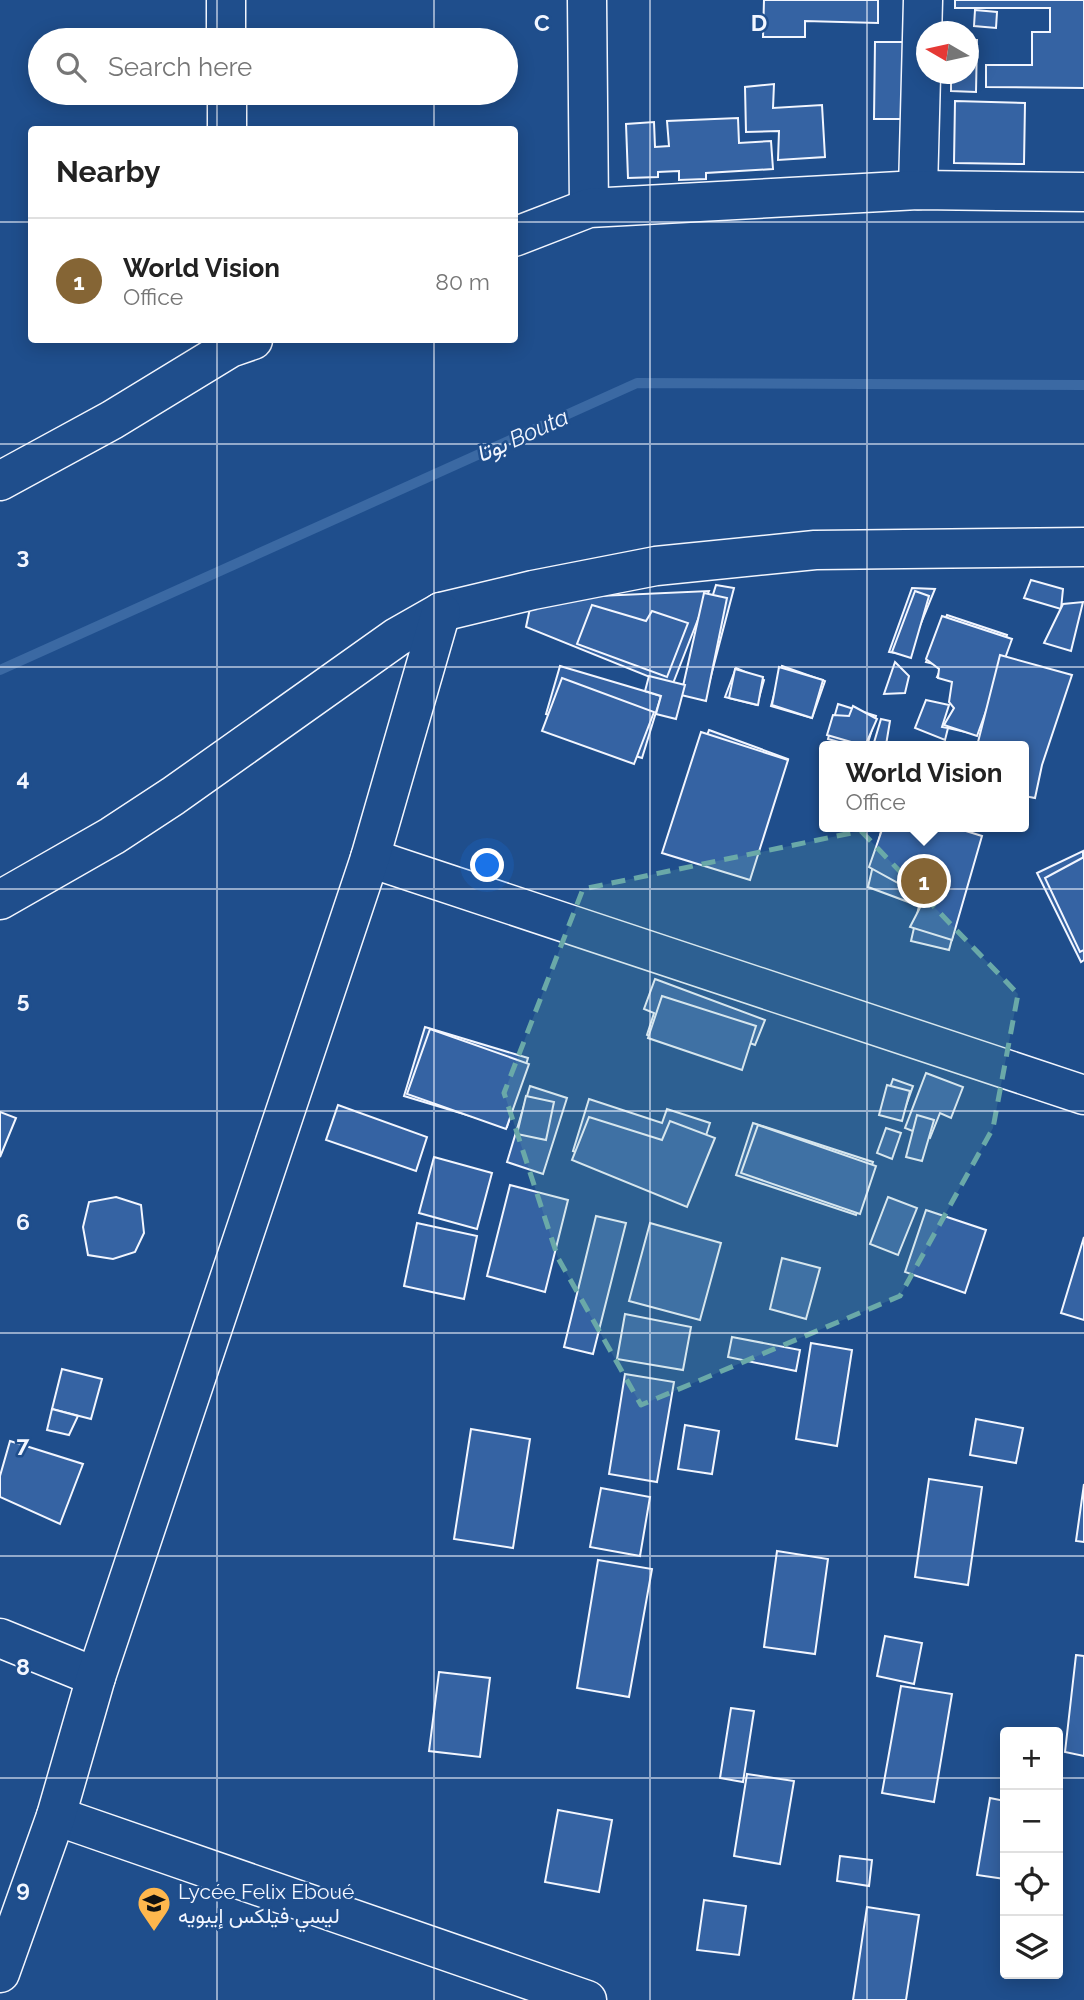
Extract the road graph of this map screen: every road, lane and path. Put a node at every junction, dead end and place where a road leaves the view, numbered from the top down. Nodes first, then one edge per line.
1 (226, 0) edge
2 (587, 0) edge
3 (923, 0) edge
4 (226, 28) edge
5 (227, 105) edge
6 (228, 126) edge
7 (918, 190) junction
8 (1084, 192) edge
9 (589, 208) junction
10 (518, 235) edge
11 (236, 343) edge
12 (0, 481) edge
13 (1084, 547) edge
14 (442, 612) junction
15 (370, 858) junction
16 (0, 900) edge
17 (1084, 1095) edge
18 (0, 1638) edge
19 (96, 1677) junction
20 (56, 1816) junction
21 (0, 1973) edge
22 (587, 2000) edge

1 - 4 street
2 - 9 street
3 - 7 street
5 - 6 street
7 - 8 street
7 - 9 street
9 - 10 street
11 - 12 street
13 - 14 street
14 - 15 street
14 - 16 street
15 - 17 street
15 - 19 street
18 - 19 street
19 - 20 street
20 - 21 street
20 - 22 street

